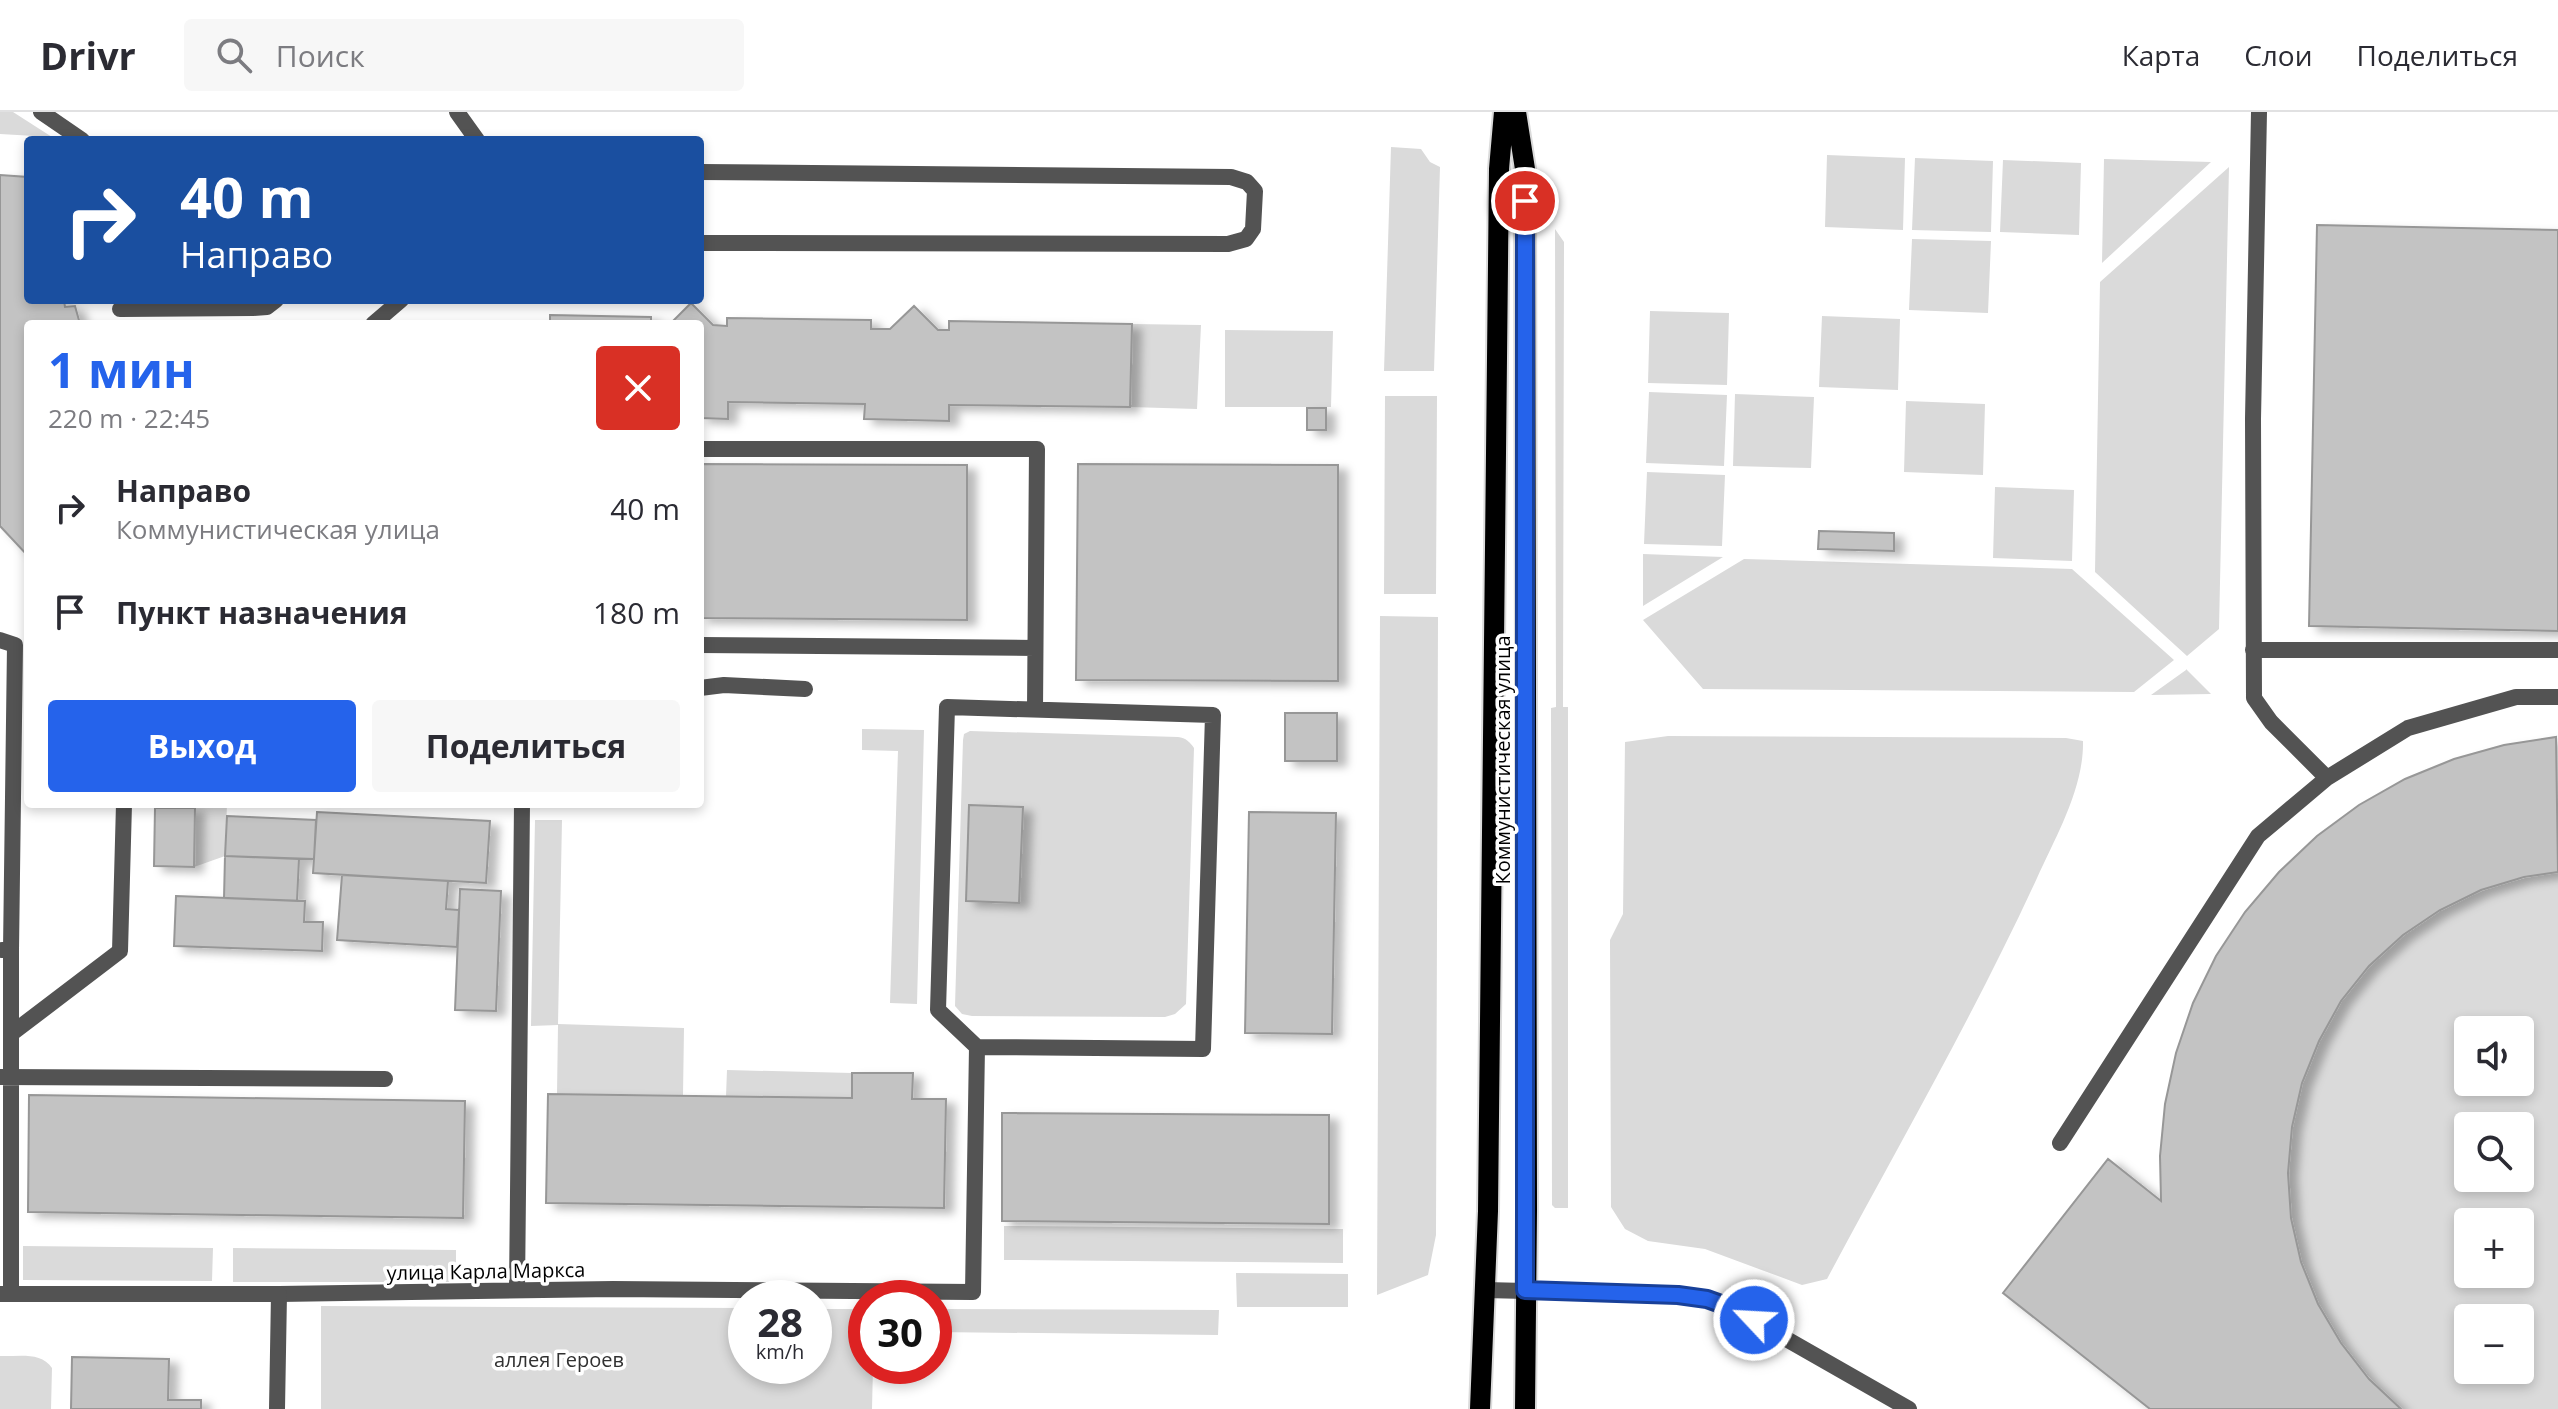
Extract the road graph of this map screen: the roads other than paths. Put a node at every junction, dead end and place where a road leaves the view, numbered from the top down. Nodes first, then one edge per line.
1 (41, 112) edge
2 (457, 112) edge
3 (1504, 112) edge
4 (1516, 112) edge
5 (2259, 112) edge
6 (76, 136) edge
7 (474, 136) edge
8 (704, 172) edge
9 (704, 243) edge
10 (271, 304) edge
11 (396, 304) edge
12 (119, 311) edge
13 (378, 320) edge
14 (704, 449) edge
15 (0, 640) edge
16 (704, 645) edge
17 (1035, 648) junction
18 (2253, 650) junction
19 (2558, 650) edge
20 (704, 688) edge
21 (805, 689) dead end
22 (2558, 697) edge
23 (1035, 709) junction
24 (2327, 778) junction
25 (124, 808) edge
26 (522, 808) edge
27 (5, 950) edge
28 (11, 1034) junction
29 (977, 1047) junction
30 (6, 1077) edge
31 (385, 1079) dead end
32 (2060, 1143) dead end
33 (517, 1290) junction
34 (1485, 1290) junction
35 (1525, 1290) junction
36 (6, 1294) edge
37 (279, 1294) junction
38 (277, 1409) edge
39 (1480, 1409) edge
40 (1525, 1409) edge
41 (1909, 1409) edge

1 - 6 street
2 - 7 street
3 - 34 main road, Коммунистическая улица
4 - 35 main road, Коммунистическая улица
5 - 18 street
8 - 9 street
10 - 12 street
11 - 13 street
14 - 17 street
15 - 27 street
16 - 17 street
17 - 23 street
18 - 19 street
18 - 24 street
20 - 21 street
22 - 24 street
23 - 29 street
23 - 29 street
24 - 32 street
25 - 28 street
26 - 33 street
27 - 28 street
28 - 30 street
29 - 33 street, улица Карла Маркса
30 - 31 street
30 - 36 street
33 - 37 street, улица Карла Маркса
34 - 35 street
34 - 39 main road, Коммунистическая улица
35 - 40 main road, Коммунистическая улица
35 - 41 street
36 - 37 street, улица Карла Маркса
37 - 38 street

